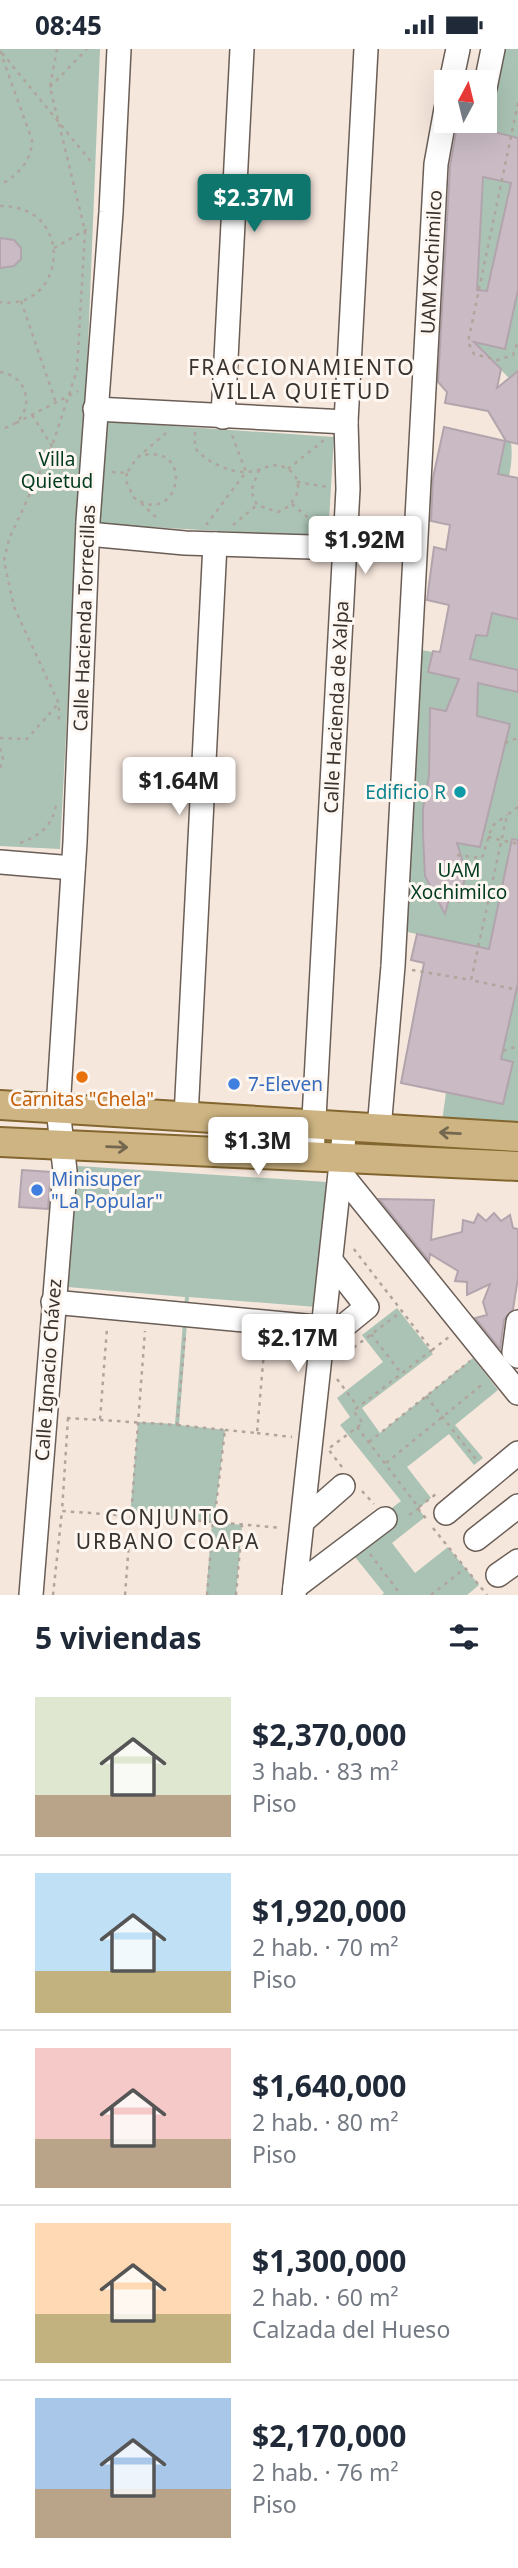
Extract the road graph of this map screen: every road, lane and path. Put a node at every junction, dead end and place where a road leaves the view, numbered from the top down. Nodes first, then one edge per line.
1 (57, 49) edge
2 (87, 49) edge
3 (120, 49) edge
4 (242, 49) edge
5 (366, 49) edge
6 (458, 49) edge
7 (493, 49) edge
8 (1, 52) edge
9 (454, 70) edge
10 (489, 70) edge
11 (50, 87) junction
12 (518, 103) edge
13 (55, 118) junction
14 (442, 133) edge
15 (0, 185) edge
16 (112, 186) junction
17 (0, 206) edge
18 (111, 212) junction
19 (85, 232) junction
20 (54, 248) junction
21 (21, 301) junction
22 (0, 302) edge
23 (518, 341) edge
24 (0, 372) edge
25 (97, 376) junction
26 (68, 399) junction
27 (56, 403) junction
28 (95, 409) junction
29 (185, 414) junction
30 (32, 415) junction
31 (223, 417) junction
32 (346, 422) junction
33 (16, 423) junction
34 (0, 429) edge
35 (195, 438) dead end
36 (52, 446) junction
37 (143, 455) junction
38 (288, 469) junction
39 (91, 470) junction
40 (259, 470) junction
41 (246, 472) junction
42 (127, 473) junction
43 (298, 482) junction
44 (348, 489) junction
45 (257, 505) junction
46 (88, 528) junction
47 (192, 543) junction
48 (215, 544) junction
49 (345, 548) junction
50 (82, 684) junction
51 (59, 704) junction
52 (59, 727) dead end
53 (0, 738) edge
54 (518, 738) edge
55 (505, 743) dead end
56 (0, 748) edge
57 (0, 769) edge
58 (58, 797) dead end
59 (518, 807) edge
60 (507, 815) junction
61 (488, 837) junction
62 (501, 840) junction
63 (518, 844) edge
64 (5, 853) edge
65 (457, 855) dead end
66 (73, 868) junction
67 (393, 966) junction
68 (471, 980) junction
69 (518, 990) edge
70 (518, 1046) edge
71 (503, 1051) dead end
72 (0, 1105) edge
73 (58, 1109) junction
74 (186, 1117) junction
75 (313, 1125) junction
76 (345, 1126) junction
77 (379, 1129) junction
78 (518, 1137) edge
79 (0, 1142) edge
80 (61, 1145) junction
81 (312, 1154) junction
82 (342, 1165) junction
83 (518, 1166) edge
84 (372, 1213) junction
85 (340, 1238) junction
86 (332, 1262) junction
87 (53, 1302) junction
88 (109, 1307) junction
89 (147, 1310) junction
90 (402, 1311) junction
91 (186, 1314) junction
92 (267, 1322) junction
93 (518, 1322) edge
94 (371, 1334) junction
95 (453, 1334) dead end
96 (326, 1343) junction
97 (432, 1350) junction
98 (518, 1356) edge
99 (473, 1359) dead end
100 (401, 1374) junction
101 (335, 1377) dead end
102 (489, 1379) dead end
103 (518, 1393) edge
104 (426, 1396) junction
105 (358, 1407) junction
106 (45, 1416) junction
107 (68, 1418) junction
108 (443, 1418) junction
109 (100, 1420) junction
110 (138, 1422) junction
111 (363, 1423) dead end
112 (177, 1425) junction
113 (225, 1430) junction
114 (257, 1433) junction
115 (303, 1438) dead end
116 (369, 1443) dead end
117 (518, 1453) edge
118 (478, 1462) dead end
119 (385, 1464) dead end
120 (344, 1486) dead end
121 (518, 1506) edge
122 (418, 1509) dead end
123 (62, 1511) junction
124 (446, 1513) dead end
125 (131, 1516) junction
126 (385, 1519) dead end
127 (214, 1522) junction
128 (242, 1525) junction
129 (297, 1525) junction
130 (476, 1539) dead end
131 (366, 1549) dead end
132 (518, 1561) edge
133 (466, 1568) junction
134 (492, 1585) edge
135 (295, 1591) edge
136 (398, 1594) edge
137 (31, 1595) edge
138 (53, 1595) edge
139 (125, 1595) edge
140 (207, 1595) edge
141 (236, 1595) edge
142 (431, 1595) edge

1 - 11 path
2 - 11 path
3 - 16 street, Calle Hacienda Torrecillas
4 - 31 street
5 - 32 street, Calle Hacienda de Xalpa
6 - 9 street
7 - 10 street
8 - 13 path
8 - 15 path
11 - 13 path
12 - 23 path
13 - 16 path
13 - 19 path
14 - 67 street, UAM Xochimilco
16 - 18 street, Calle Hacienda Torrecillas
17 - 20 path
18 - 19 path
18 - 25 street, Calle Hacienda Torrecillas
19 - 20 path
19 - 26 path
20 - 21 path
21 - 22 path
21 - 27 path
24 - 33 path
25 - 26 path
25 - 28 street, Calle Hacienda Torrecillas
26 - 27 path
26 - 36 path
27 - 30 path
28 - 29 street
28 - 39 street, Calle Hacienda Torrecillas
29 - 31 street
29 - 37 path
30 - 33 path
30 - 36 path
31 - 32 street
31 - 41 path
32 - 38 path
32 - 44 street, Calle Hacienda de Xalpa
33 - 34 path
35 - 41 path
36 - 46 path
36 - 51 path
37 - 42 path
37 - 42 path
38 - 40 path
38 - 43 path
39 - 42 path
39 - 46 street, Calle Hacienda Torrecillas
40 - 41 path
40 - 45 path
41 - 47 path
43 - 44 path
43 - 45 path
44 - 49 street, Calle Hacienda de Xalpa
45 - 48 path
46 - 47 street
46 - 50 street, Calle Hacienda Torrecillas
47 - 48 street
48 - 49 street
48 - 74 street
49 - 75 street, Calle Hacienda de Xalpa
50 - 51 path
50 - 66 street, Calle Hacienda Torrecillas
51 - 52 path
51 - 53 path
54 - 55 path
56 - 57 path
58 - 64 path
59 - 60 path
60 - 61 path
60 - 62 path
61 - 62 path
61 - 65 path
62 - 63 path
62 - 68 path
64 - 66 street
66 - 73 street, Calle Hacienda Torrecillas
67 - 68 path
67 - 77 street, UAM Xochimilco
68 - 69 path
70 - 71 path
72 - 73 main road
73 - 74 main road
73 - 80 street, Calle Hacienda Torrecillas
74 - 75 main road
75 - 76 main road
75 - 81 street, Calle Hacienda de Xalpa
76 - 77 main road
76 - 82 street
78 -> 77 main road
79 - 80 main road
80 -> 81 main road
80 - 87 street, Calle Ignacio Chávez
81 - 82 main road
82 - 83 main road
82 - 84 street
82 - 85 street
84 - 85 street
84 - 103 street
85 - 86 street
85 - 90 path
86 - 96 street
86 - 96 street
87 - 88 street
87 - 106 street, Calle Ignacio Chávez
88 - 89 street
88 - 109 path
89 - 91 street
89 - 110 path
90 - 94 path
90 - 97 path
91 - 92 street
91 - 112 path
92 - 96 street
92 - 114 path
93 - 98 street
94 - 96 path
94 - 100 path
95 - 97 path
96 - 129 street
97 - 100 path
99 - 104 path
100 - 105 path
101 - 105 path
102 - 108 path
104 - 108 path
104 - 116 path
105 - 111 path
106 - 107 path
106 - 137 street, Calle Ignacio Chávez
107 - 109 path
107 - 123 path
108 - 118 path
108 - 119 path
109 - 110 path
110 - 112 path
110 - 125 path
112 - 113 path
113 - 114 path
113 - 127 path
114 - 115 path
117 - 124 street
120 - 129 street
121 - 130 street
122 - 133 path
123 - 125 path
123 - 138 path
125 - 127 path
125 - 139 path
126 - 135 street
127 - 128 path
127 - 140 path
128 - 129 path
128 - 141 path
129 - 135 street
131 - 136 path
132 - 134 street
133 - 134 path
133 - 142 path

